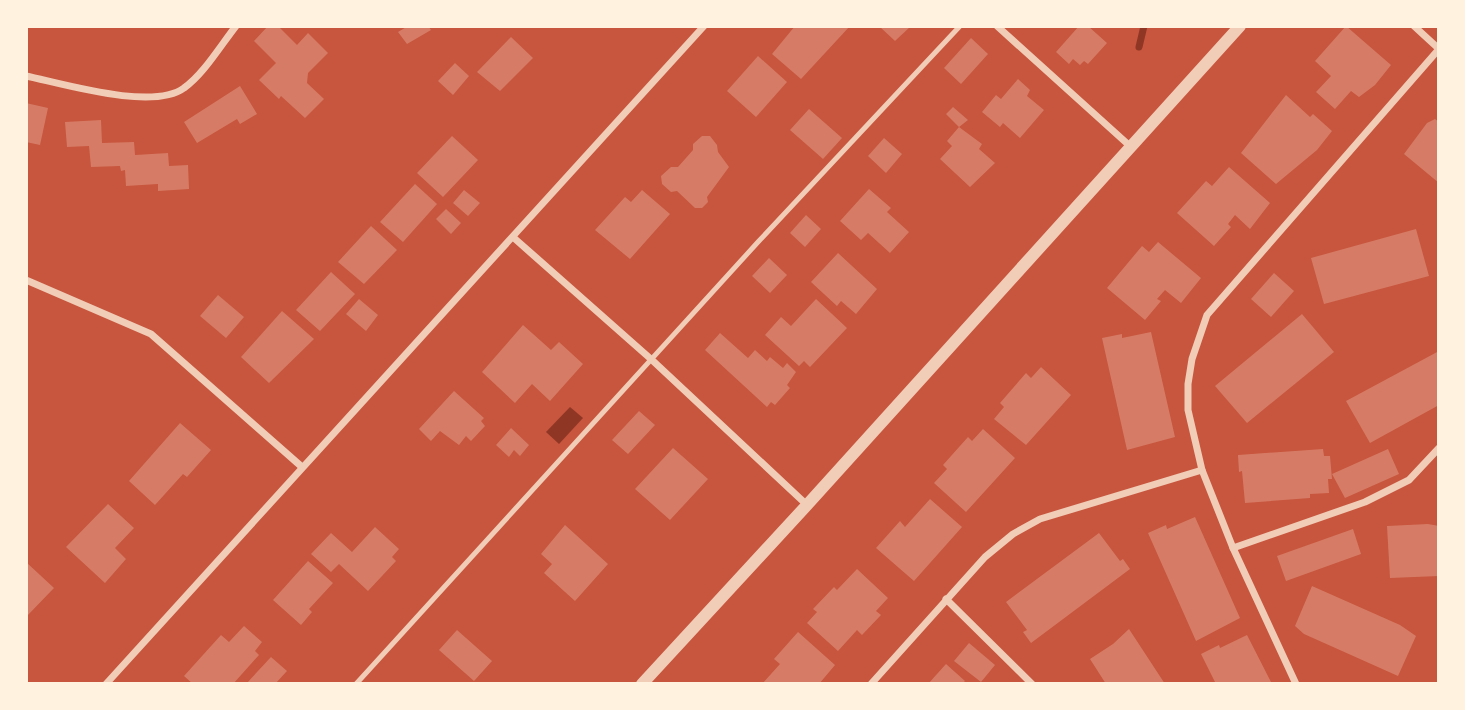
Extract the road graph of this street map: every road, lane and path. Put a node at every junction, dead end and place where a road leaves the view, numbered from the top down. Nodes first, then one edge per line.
1 (236, 26) edge
2 (704, 26) edge
3 (960, 26) edge
4 (997, 26) edge
5 (1240, 26) edge
6 (1414, 26) edge
7 (1439, 49) edge
8 (26, 76) edge
9 (1131, 147) junction
10 (514, 238) junction
11 (26, 281) edge
12 (652, 360) junction
13 (1439, 449) edge
14 (302, 467) junction
15 (1202, 470) junction
16 (807, 505) junction
17 (1233, 548) junction
18 (946, 599) junction
19 (106, 684) edge
20 (356, 684) edge
21 (642, 684) edge
22 (871, 684) edge
23 (1032, 684) edge
24 (1296, 684) edge

1 - 8 street
2 - 10 street
3 - 12 lane
4 - 9 street
5 - 9 street
6 - 7 street
7 - 15 street
9 - 16 street
10 - 12 street
10 - 14 street
11 - 14 street
12 - 16 street
12 - 20 lane
13 - 17 street
14 - 19 street
15 - 17 street
15 - 18 street
16 - 21 street
17 - 24 street
18 - 22 street
18 - 23 street

